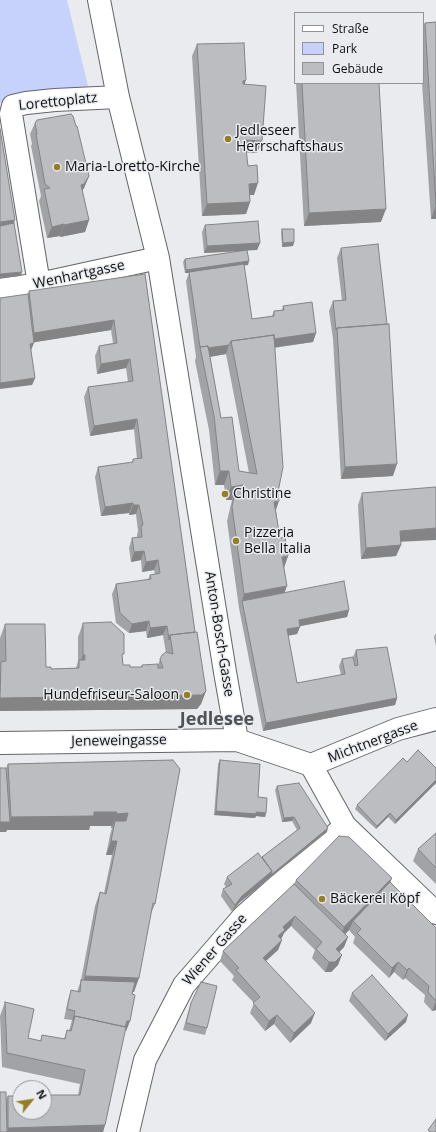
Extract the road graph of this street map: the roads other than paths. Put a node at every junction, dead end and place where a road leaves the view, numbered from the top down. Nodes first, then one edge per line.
1 (99, 0) edge
2 (118, 97) junction
3 (158, 258) junction
4 (39, 284) junction
5 (0, 290) edge
6 (436, 719) edge
7 (237, 740) junction
8 (0, 743) edge
9 (311, 766) junction
10 (345, 826) junction
11 (436, 913) edge
12 (128, 1132) edge

1 - 2 street
2 - 3 street, Lorettoplatz
2 - 4 street, Lorettoplatz
3 - 4 street, Wenhartgasse
3 - 7 street, Anton-Bosch-Gasse
4 - 5 street, Wenhartgasse
6 - 9 street, Michtnergasse
7 - 8 street, Jeneweingasse
7 - 9 street
9 - 10 street
10 - 11 street
10 - 12 street, Wiener Gasse

